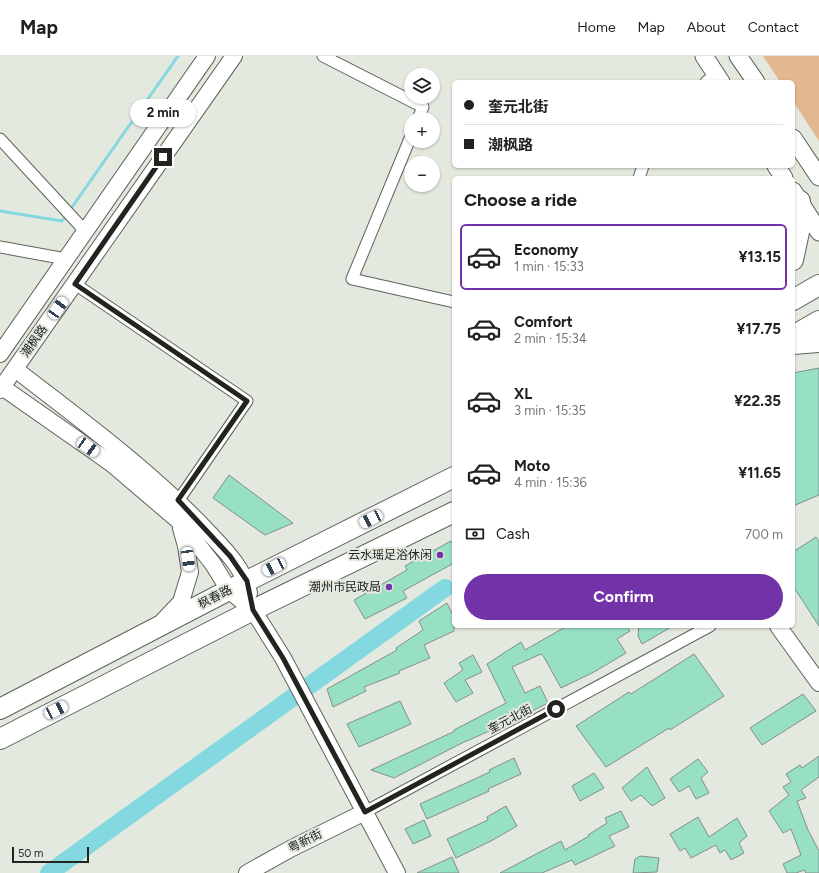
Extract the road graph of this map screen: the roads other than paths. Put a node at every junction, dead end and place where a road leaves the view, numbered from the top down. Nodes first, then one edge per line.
1 (207, 56) edge
2 (234, 56) edge
3 (323, 56) edge
4 (704, 56) edge
5 (738, 56) edge
6 (714, 79) edge
7 (755, 80) edge
8 (421, 112) edge
9 (0, 139) edge
10 (795, 141) edge
11 (406, 148) edge
12 (819, 177) edge
13 (796, 196) edge
14 (85, 231) junction
15 (819, 232) edge
16 (0, 247) edge
17 (795, 251) edge
18 (66, 259) junction
19 (75, 284) junction
20 (819, 285) edge
21 (795, 299) edge
22 (452, 302) edge
23 (819, 320) edge
24 (795, 335) edge
25 (819, 342) edge
26 (795, 344) edge
27 (0, 354) edge
28 (15, 369) junction
29 (1, 389) edge
30 (452, 478) edge
31 (178, 500) junction
32 (452, 513) edge
33 (180, 522) junction
34 (238, 586) junction
35 (253, 610) junction
36 (157, 627) junction
37 (706, 628) edge
38 (779, 628) edge
39 (819, 683) edge
40 (0, 709) edge
41 (0, 738) edge
42 (365, 812) junction
43 (247, 873) edge
44 (397, 873) edge

1 - 14 main road, 潮枫路
2 - 19 main road, 潮枫路
3 - 8 street
4 - 6 main road
5 - 7 main road
9 - 14 street
10 - 12 main road
11 - 22 street
13 - 15 main road
13 - 17 highway
14 - 18 main road, 潮枫路
16 - 18 street
18 - 27 main road, 潮枫路
19 - 28 main road, 潮枫路
19 - 31 street
20 - 21 highway
23 - 24 highway
25 - 26 highway
28 - 29 main road, 潮枫路
28 - 31 main road
29 - 33 main road
30 - 34 highway, 枫春路
31 - 34 main road
32 - 35 highway
33 - 34 main road
33 - 36 main road
34 - 35 main road
34 - 36 highway, 枫春路
35 - 41 highway
35 - 42 main road
36 - 40 highway, 枫春路
37 - 42 street, 奎元北街
38 - 39 main road
42 - 43 main road, 粤新街
42 - 44 main road

